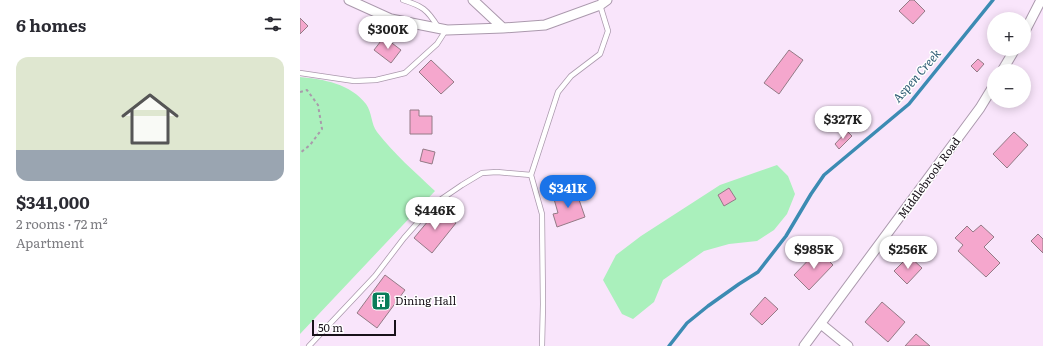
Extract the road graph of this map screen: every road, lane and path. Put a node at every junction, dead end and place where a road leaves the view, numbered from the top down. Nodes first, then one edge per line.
1 (349, 0) edge
2 (403, 0) edge
3 (473, 0) edge
4 (1041, 0) edge
5 (604, 2) edge
6 (1031, 19) edge
7 (503, 28) junction
8 (442, 29) junction
9 (300, 73) edge
10 (300, 92) edge
11 (987, 96) edge
12 (300, 153) edge
13 (531, 175) junction
14 (821, 324) junction
15 (309, 346) edge
16 (542, 346) edge
17 (804, 346) edge
18 (848, 346) edge

1 - 8 street
2 - 8 lane
3 - 7 street
4 - 6 street
5 - 7 street
5 - 13 lane
7 - 8 street
8 - 9 lane
10 - 12 path
11 - 14 street, Middlebrook Road
13 - 15 lane
13 - 16 lane
14 - 17 street, Middlebrook Road
14 - 18 street

